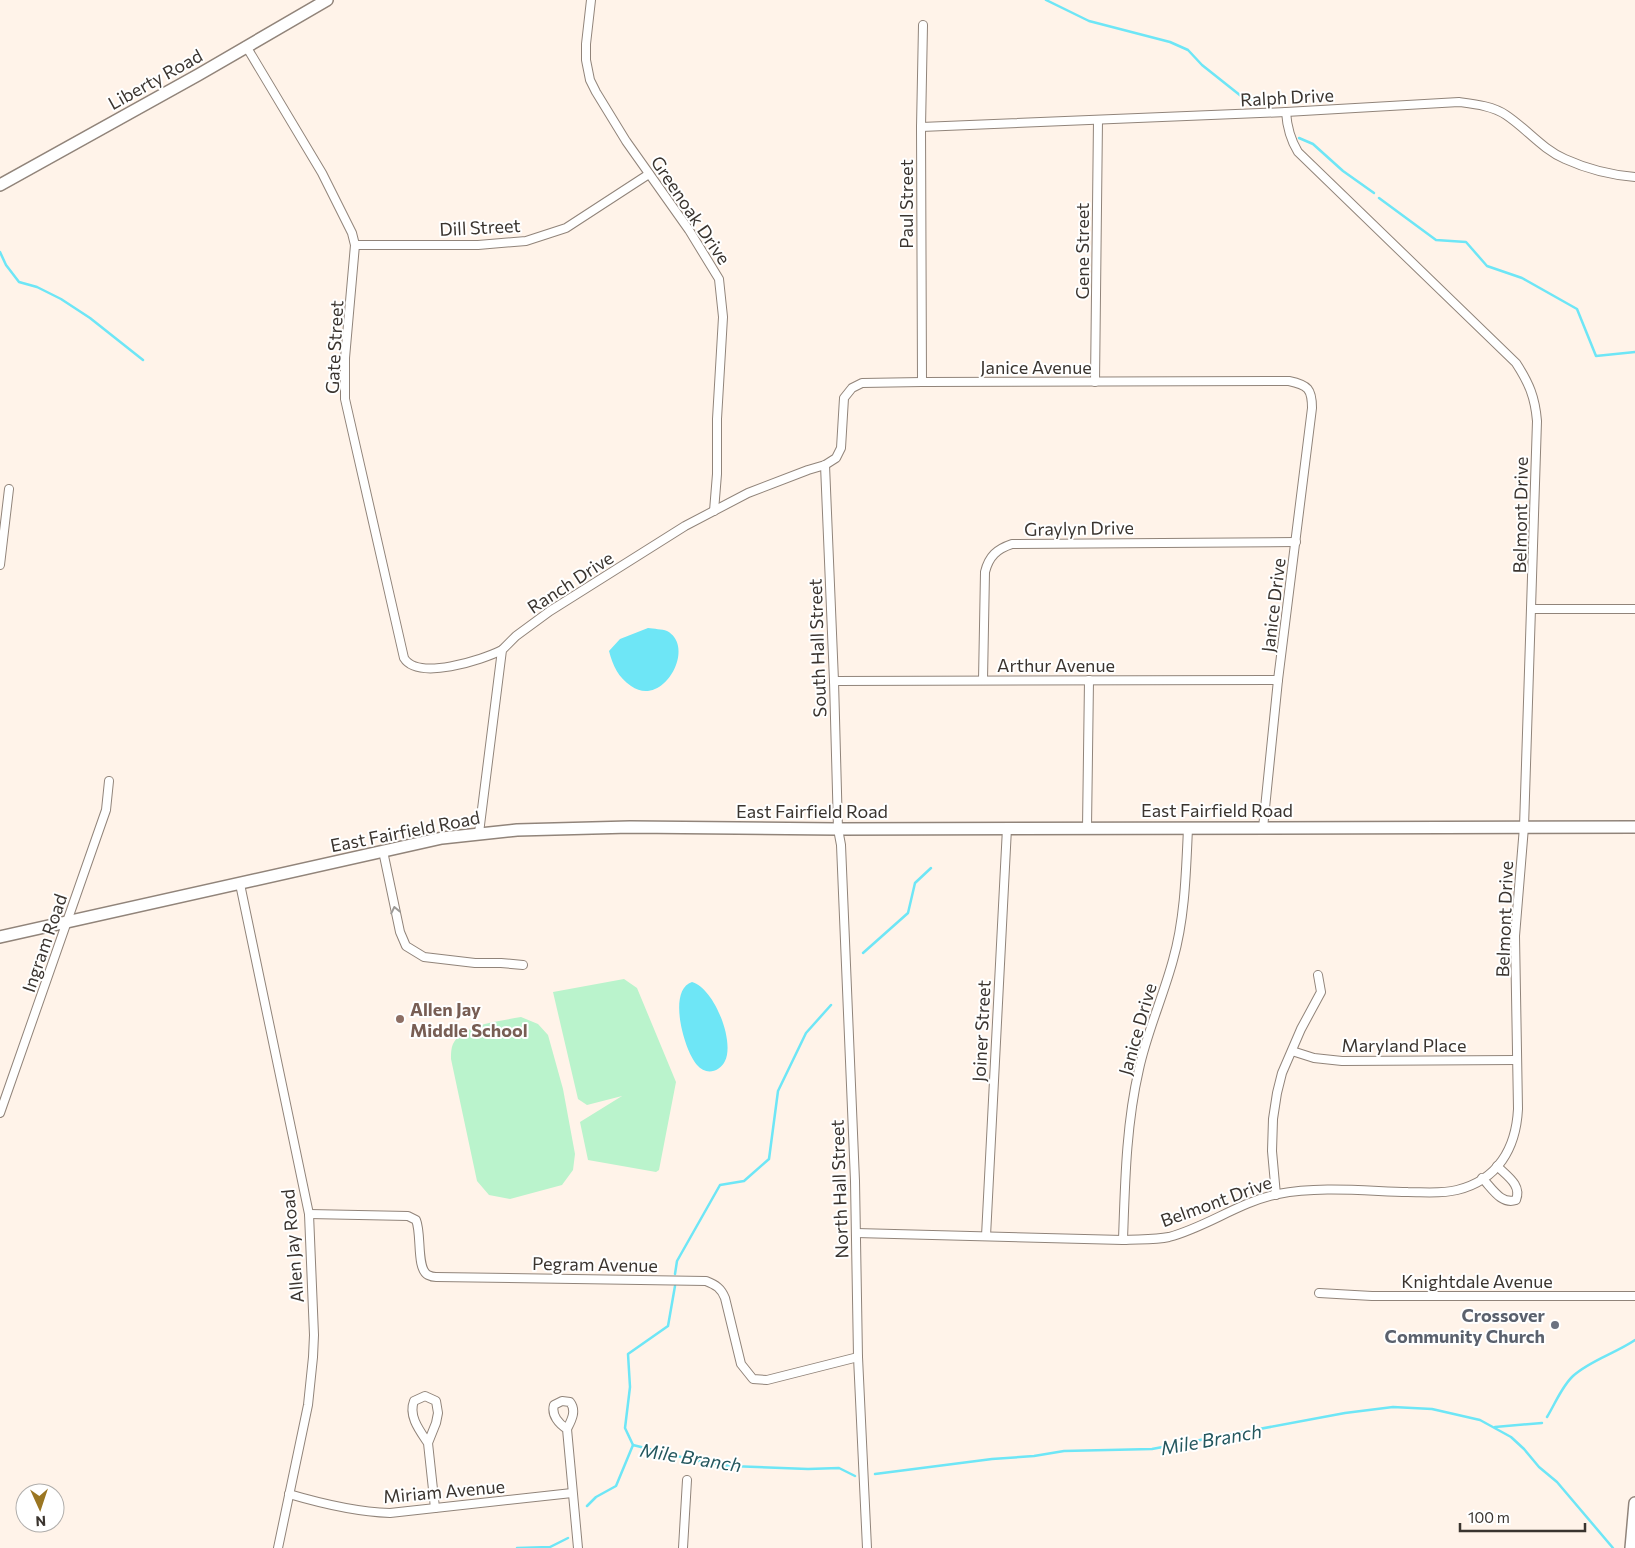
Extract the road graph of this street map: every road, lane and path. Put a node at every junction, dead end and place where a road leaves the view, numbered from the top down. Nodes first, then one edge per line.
1 (327, 0) edge
2 (591, 0) edge
3 (922, 25) dead end
4 (246, 46) junction
5 (1286, 112) junction
6 (1098, 120) junction
7 (921, 127) junction
8 (649, 174) junction
9 (1635, 177) edge
10 (0, 186) edge
11 (356, 245) junction
12 (922, 382) junction
13 (1095, 382) junction
14 (1307, 387) joint
15 (824, 465) junction
16 (9, 489) dead end
17 (714, 511) junction
18 (1296, 542) junction
19 (0, 565) edge
20 (1532, 608) junction
21 (1635, 609) edge
22 (502, 650) junction
23 (983, 680) junction
24 (1089, 680) junction
25 (1278, 680) junction
26 (834, 681) junction
27 (108, 781) dead end
28 (1524, 827) junction
29 (1635, 827) edge
30 (1006, 828) junction
31 (1087, 828) junction
32 (1188, 828) junction
33 (1263, 828) junction
34 (838, 829) junction
35 (479, 833) junction
36 (383, 851) junction
37 (240, 884) junction
38 (68, 921) junction
39 (0, 936) edge
40 (523, 965) dead end
41 (1318, 975) dead end
42 (1292, 1051) junction
43 (1517, 1060) junction
44 (0, 1113) edge
45 (1498, 1166) junction
46 (1482, 1178) junction
47 (1276, 1195) junction
48 (309, 1214) junction
49 (856, 1233) junction
50 (986, 1236) junction
51 (1123, 1240) junction
52 (1319, 1293) dead end
53 (1635, 1296) edge
54 (858, 1357) junction
55 (567, 1429) dead end
56 (428, 1443) junction
57 (687, 1480) dead end
58 (572, 1493) junction
59 (290, 1494) junction
60 (1635, 1503) edge
61 (435, 1508) junction
62 (278, 1548) edge
63 (578, 1548) edge
64 (683, 1548) edge
65 (867, 1548) edge
66 (1631, 1548) edge

1 - 4 main road, Liberty Road
2 - 8 street, Greenoak Drive
3 - 7 street, Paul Street
4 - 10 main road, Liberty Road
4 - 11 street, Gate Street
5 - 6 street, Ralph Drive
5 - 9 street, Ralph Drive
5 - 20 street, Belmont Drive
6 - 7 street, Ralph Drive
6 - 13 street, Gene Street
7 - 12 street, Paul Street
8 - 11 street, Dill Street
8 - 17 street, Greenoak Drive
11 - 22 street, Gate Street
12 - 13 street, Janice Avenue
12 - 15 street, Janice Avenue
13 - 14 street, Janice Avenue
14 - 18 street, Janice Drive
15 - 17 street, Ranch Drive
15 - 26 street, South Hall Street
16 - 19 street
17 - 22 street, Ranch Drive
18 - 23 street, Graylyn Drive
18 - 25 street, Janice Drive
20 - 21 street
20 - 28 street, Belmont Drive
22 - 35 street
23 - 24 street, Arthur Avenue
23 - 26 street, Arthur Avenue
24 - 25 street, Arthur Avenue
24 - 31 street
25 - 33 street, Janice Drive
26 - 34 street, South Hall Street
27 - 38 street, Ingram Road
28 - 29 main road, East Fairfield Road
28 - 33 main road, East Fairfield Road
28 - 43 street, Belmont Drive
30 - 31 main road, East Fairfield Road
30 - 34 main road, East Fairfield Road
30 - 50 street, Joiner Street
31 - 32 main road, East Fairfield Road
32 - 33 main road, East Fairfield Road
32 - 51 street, Janice Drive
34 - 35 main road, East Fairfield Road
34 - 49 street, North Hall Street
35 - 36 main road, East Fairfield Road
36 - 37 main road, East Fairfield Road
40 -> 36 street
37 - 38 main road, East Fairfield Road
37 - 48 street, Allen Jay Road
38 - 39 main road, East Fairfield Road
38 - 44 street, Ingram Road
41 - 42 street
42 - 43 street, Maryland Place
42 - 47 street
43 - 45 street, Belmont Drive
45 - 46 street, Belmont Drive
45 - 46 street
46 - 47 street, Belmont Drive
47 - 51 street, Belmont Drive
48 - 54 street, Pegram Avenue
48 - 59 street, Allen Jay Road
49 - 50 street, Belmont Drive
49 - 54 street, North Hall Street
50 - 51 street, Belmont Drive
52 - 53 street, Knightdale Avenue
54 - 65 street, North Hall Street
55 - 58 street
56 - 56 street
56 - 61 street
57 - 64 street
58 - 61 street, Miriam Avenue
58 - 63 street
59 - 61 street, Miriam Avenue
59 - 62 street, Allen Jay Road
60 - 66 main road

